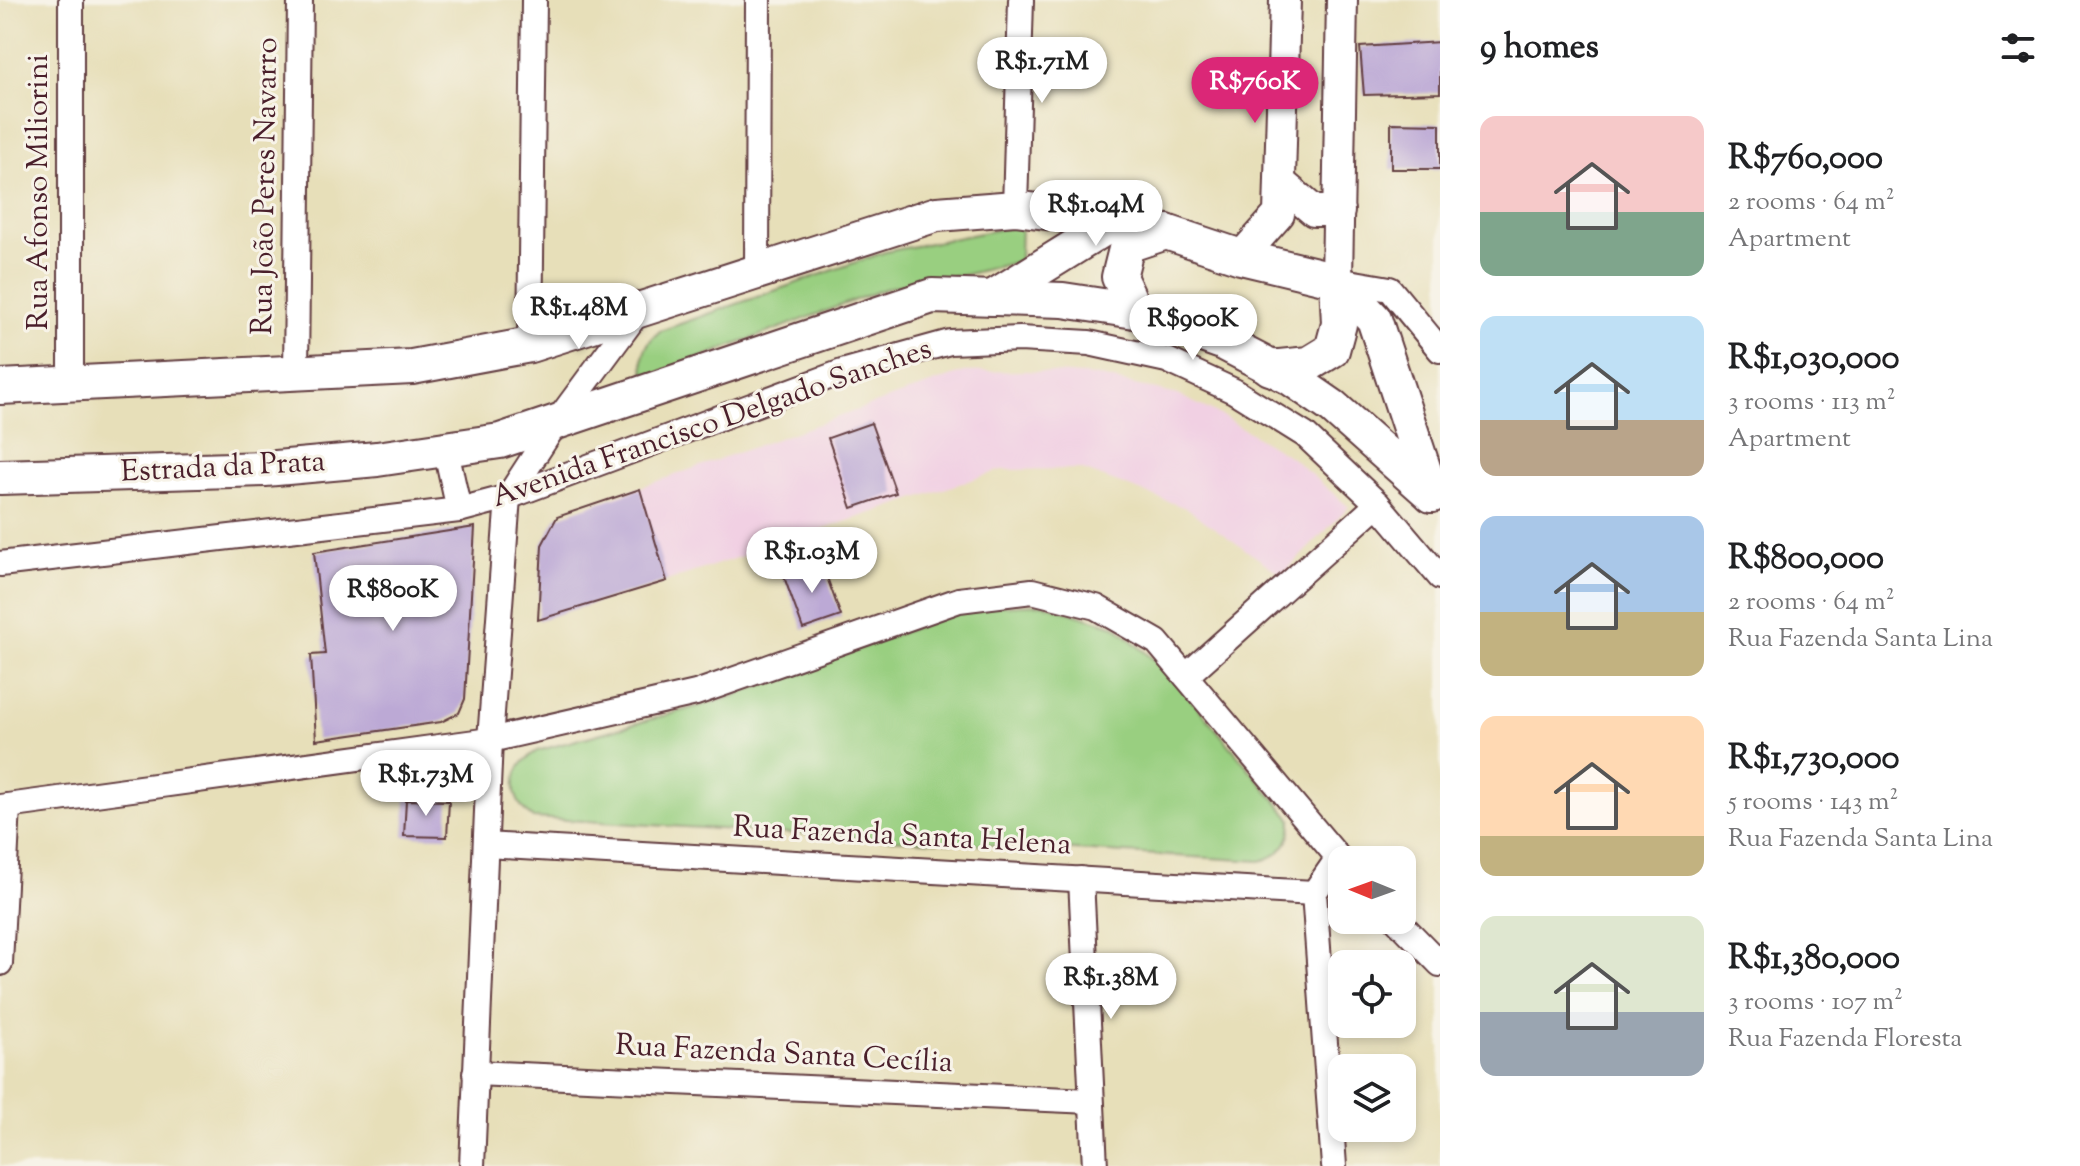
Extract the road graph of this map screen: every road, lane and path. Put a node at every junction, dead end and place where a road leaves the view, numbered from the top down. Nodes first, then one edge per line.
1 (71, 0) edge
2 (300, 0) edge
3 (534, 0) edge
4 (758, 0) edge
5 (1021, 0) edge
6 (1285, 0) edge
7 (1342, 0) edge
8 (1281, 183) junction
9 (1015, 208) junction
10 (1339, 211) junction
11 (1116, 221) junction
12 (1166, 232) junction
13 (1241, 257) junction
14 (757, 272) junction
15 (1337, 280) junction
16 (992, 298) junction
17 (641, 308) junction
18 (1135, 311) junction
19 (530, 345) junction
20 (1440, 350) edge
21 (1270, 368) junction
22 (296, 373) junction
23 (71, 383) junction
24 (0, 387) edge
25 (556, 423) junction
26 (446, 451) junction
27 (0, 477) edge
28 (508, 497) junction
29 (1436, 500) edge
30 (1378, 504) junction
31 (459, 510) junction
32 (0, 564) edge
33 (1440, 577) edge
34 (1186, 676) junction
35 (490, 740) junction
36 (4, 806) edge
37 (486, 845) junction
38 (1328, 846) edge
39 (1328, 875) edge
40 (1081, 879) junction
41 (1314, 893) junction
42 (1411, 934) edge
43 (0, 963) edge
44 (1440, 964) edge
45 (475, 1073) junction
46 (1091, 1101) junction
47 (472, 1166) edge
48 (1095, 1166) edge
49 (1334, 1166) edge

1 - 23 street, Rua Afonso Miliorini
2 - 22 street, Rua João Peres Navarro
3 - 19 street
4 - 14 street
5 - 9 street
6 - 8 street
7 - 10 street
8 - 10 street
8 - 13 street
9 - 11 main road
9 - 14 main road
10 - 15 street
11 - 12 main road
11 - 16 main road
12 - 13 main road
12 - 18 main road
13 - 15 main road
14 - 17 main road
15 - 20 street
15 - 21 main road
15 - 29 main road
16 - 18 main road, Estrada da Prata
16 - 25 main road, Estrada da Prata
17 - 19 main road
17 - 25 street
18 - 21 main road, Estrada da Prata
19 - 22 main road
21 - 29 main road, Estrada da Prata
22 - 23 main road
23 - 24 main road
25 - 26 main road, Estrada da Prata
25 - 28 street
26 - 27 main road, Estrada da Prata
26 - 31 street
28 - 30 street, Avenida Francisco Delgado Sanches
28 - 31 street, Avenida Francisco Delgado Sanches
28 - 35 street
30 - 33 street, Avenida Francisco Delgado Sanches
30 - 34 street
31 - 32 street, Avenida Francisco Delgado Sanches
34 - 35 street
34 - 38 street
35 - 36 street
35 - 37 street
36 - 43 street
37 - 40 street, Rua Fazenda Santa Helena
37 - 45 street
39 - 41 street
40 - 41 street, Rua Fazenda Santa Helena
40 - 46 street
41 - 49 street
42 - 44 street
45 - 46 street, Rua Fazenda Santa Cecília
45 - 47 street
46 - 48 street

